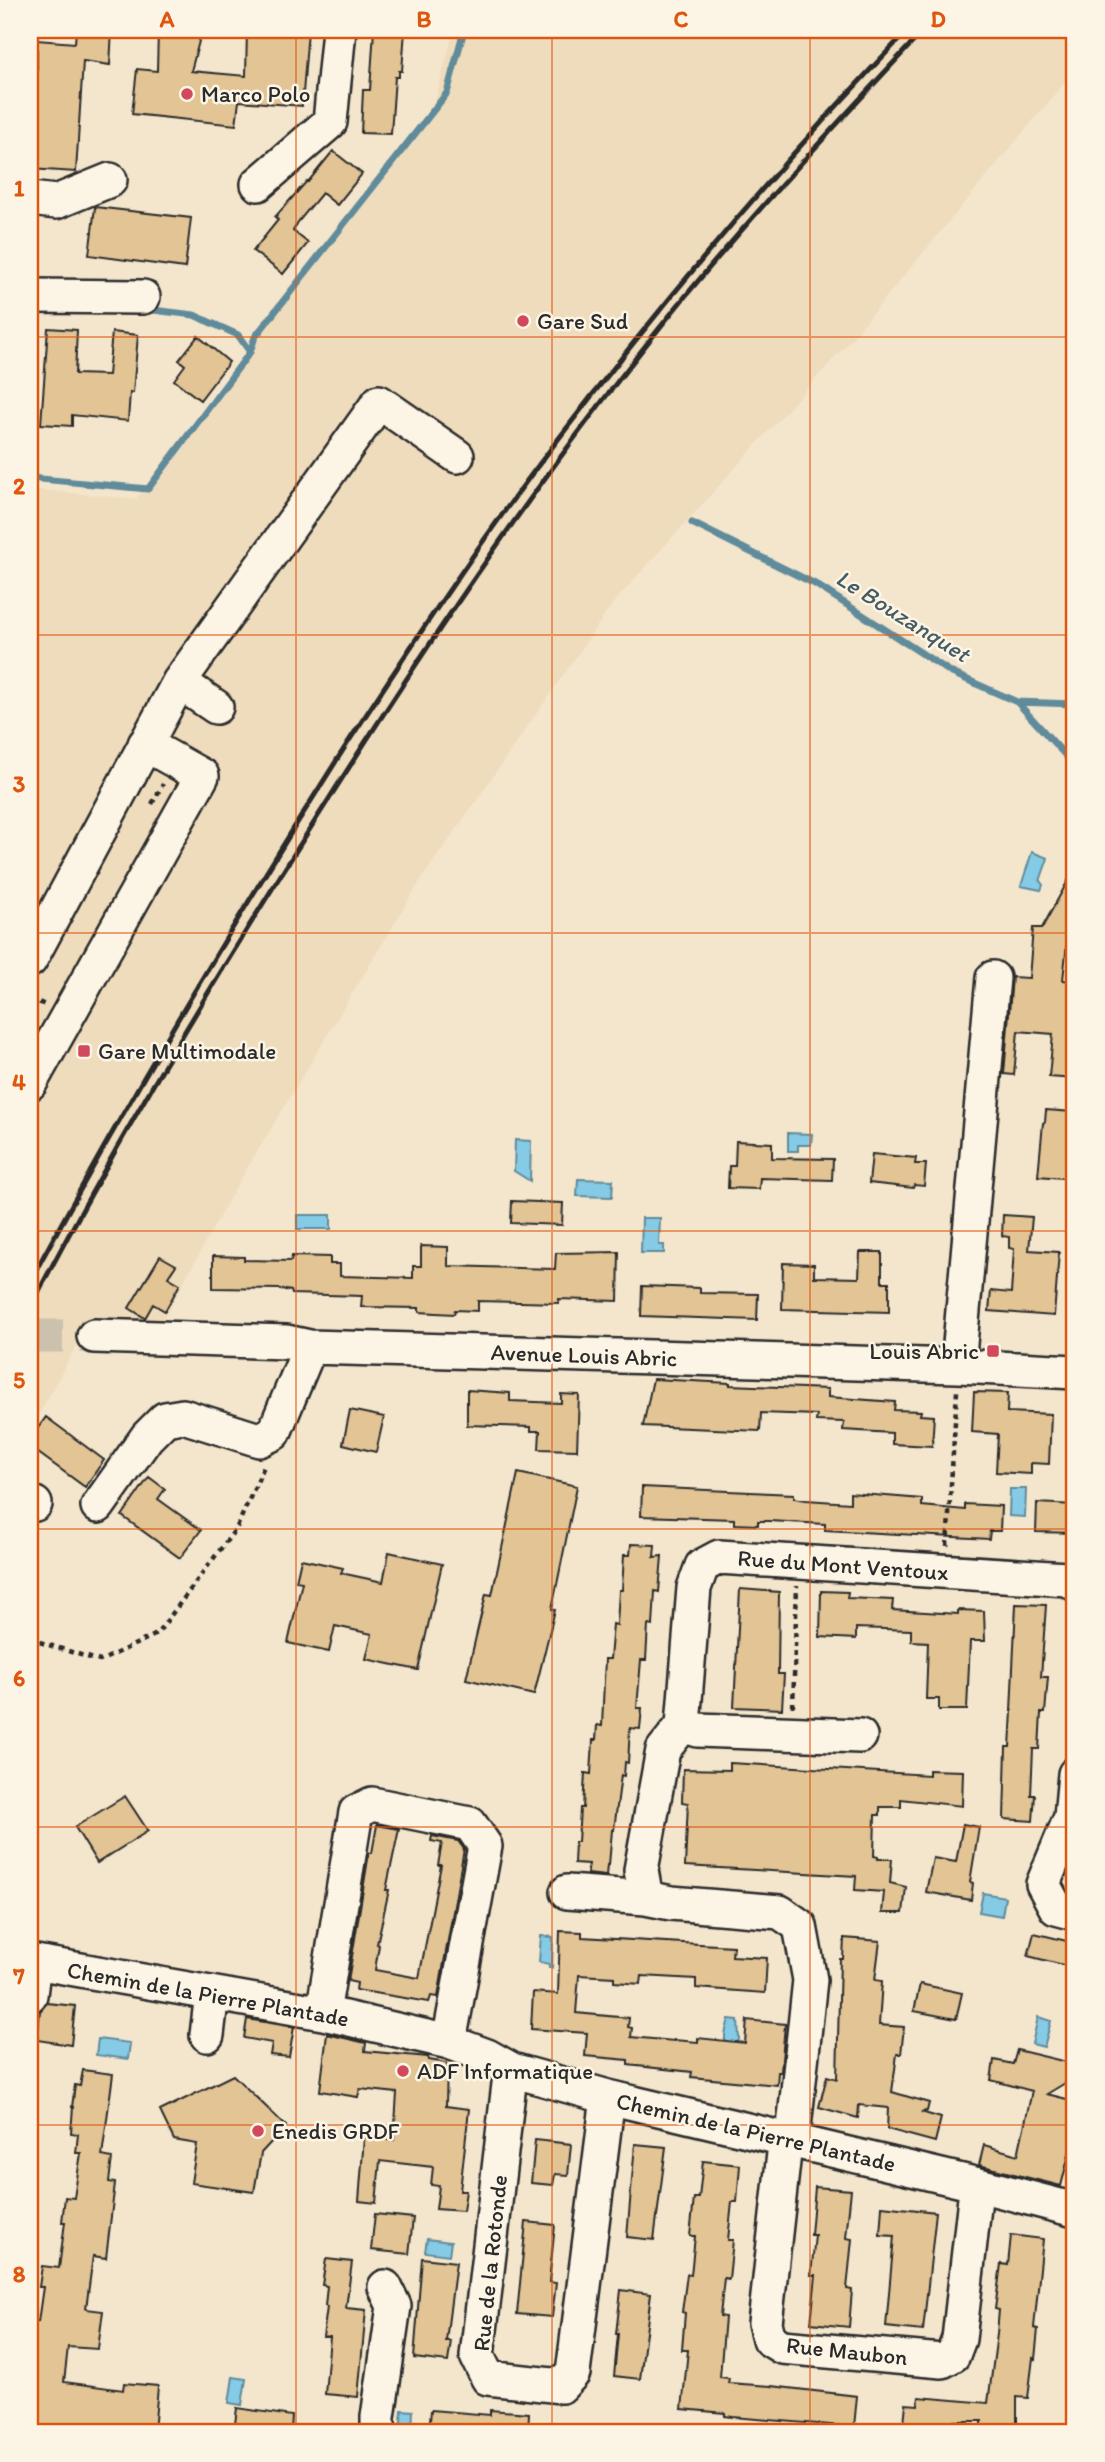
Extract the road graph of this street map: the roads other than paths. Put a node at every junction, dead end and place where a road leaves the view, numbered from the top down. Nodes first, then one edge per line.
1 (339, 30) edge
2 (110, 180) dead end
3 (258, 184) dead end
4 (30, 199) edge
5 (30, 296) edge
6 (143, 297) dead end
7 (457, 456) dead end
8 (179, 682) junction
9 (216, 707) dead end
10 (145, 744) junction
11 (30, 960) edge
12 (993, 978) dead end
13 (30, 1083) edge
14 (94, 1336) tunnel mouth
15 (310, 1347) junction
16 (958, 1366) junction
17 (1075, 1373) edge
18 (98, 1506) dead end
19 (1075, 1584) edge
20 (683, 1726) junction
21 (860, 1736) dead end
22 (1075, 1774) edge
23 (567, 1892) dead end
24 (646, 1898) junction
25 (1075, 1913) edge
26 (32, 1962) edge
27 (212, 1993) junction
28 (30, 1996) edge
29 (323, 2013) junction
30 (207, 2035) dead end
31 (449, 2042) junction
32 (512, 2070) junction
33 (608, 2097) junction
34 (789, 2141) junction
35 (979, 2185) junction
36 (1075, 2210) edge
37 (385, 2287) dead end
38 (378, 2432) edge

1 - 3 street
2 - 4 street
5 - 6 street
7 - 8 street
8 - 9 street
8 - 10 street
10 - 11 street
10 - 13 street
12 - 16 street
14 - 15 street, Avenue Louis Abric
15 - 16 street, Avenue Louis Abric
15 - 18 street
16 - 17 street, Avenue Louis Abric
19 - 20 street, Rue du Mont Ventoux
20 - 21 street
20 - 24 street
22 - 25 street
23 - 24 street
24 - 34 street
26 - 27 street, Chemin de la Pierre Plantade
26 - 28 street
27 - 29 street, Chemin de la Pierre Plantade
27 - 30 street
29 - 31 street, Chemin de la Pierre Plantade
29 - 31 street
31 - 32 street, Chemin de la Pierre Plantade
32 - 33 street, Chemin de la Pierre Plantade
32 - 33 street, Rue de la Rotonde
33 - 34 street, Chemin de la Pierre Plantade
34 - 35 street, Chemin de la Pierre Plantade
34 - 35 street, Rue Maubon
35 - 36 street, Chemin de la Pierre Plantade
37 - 38 street

